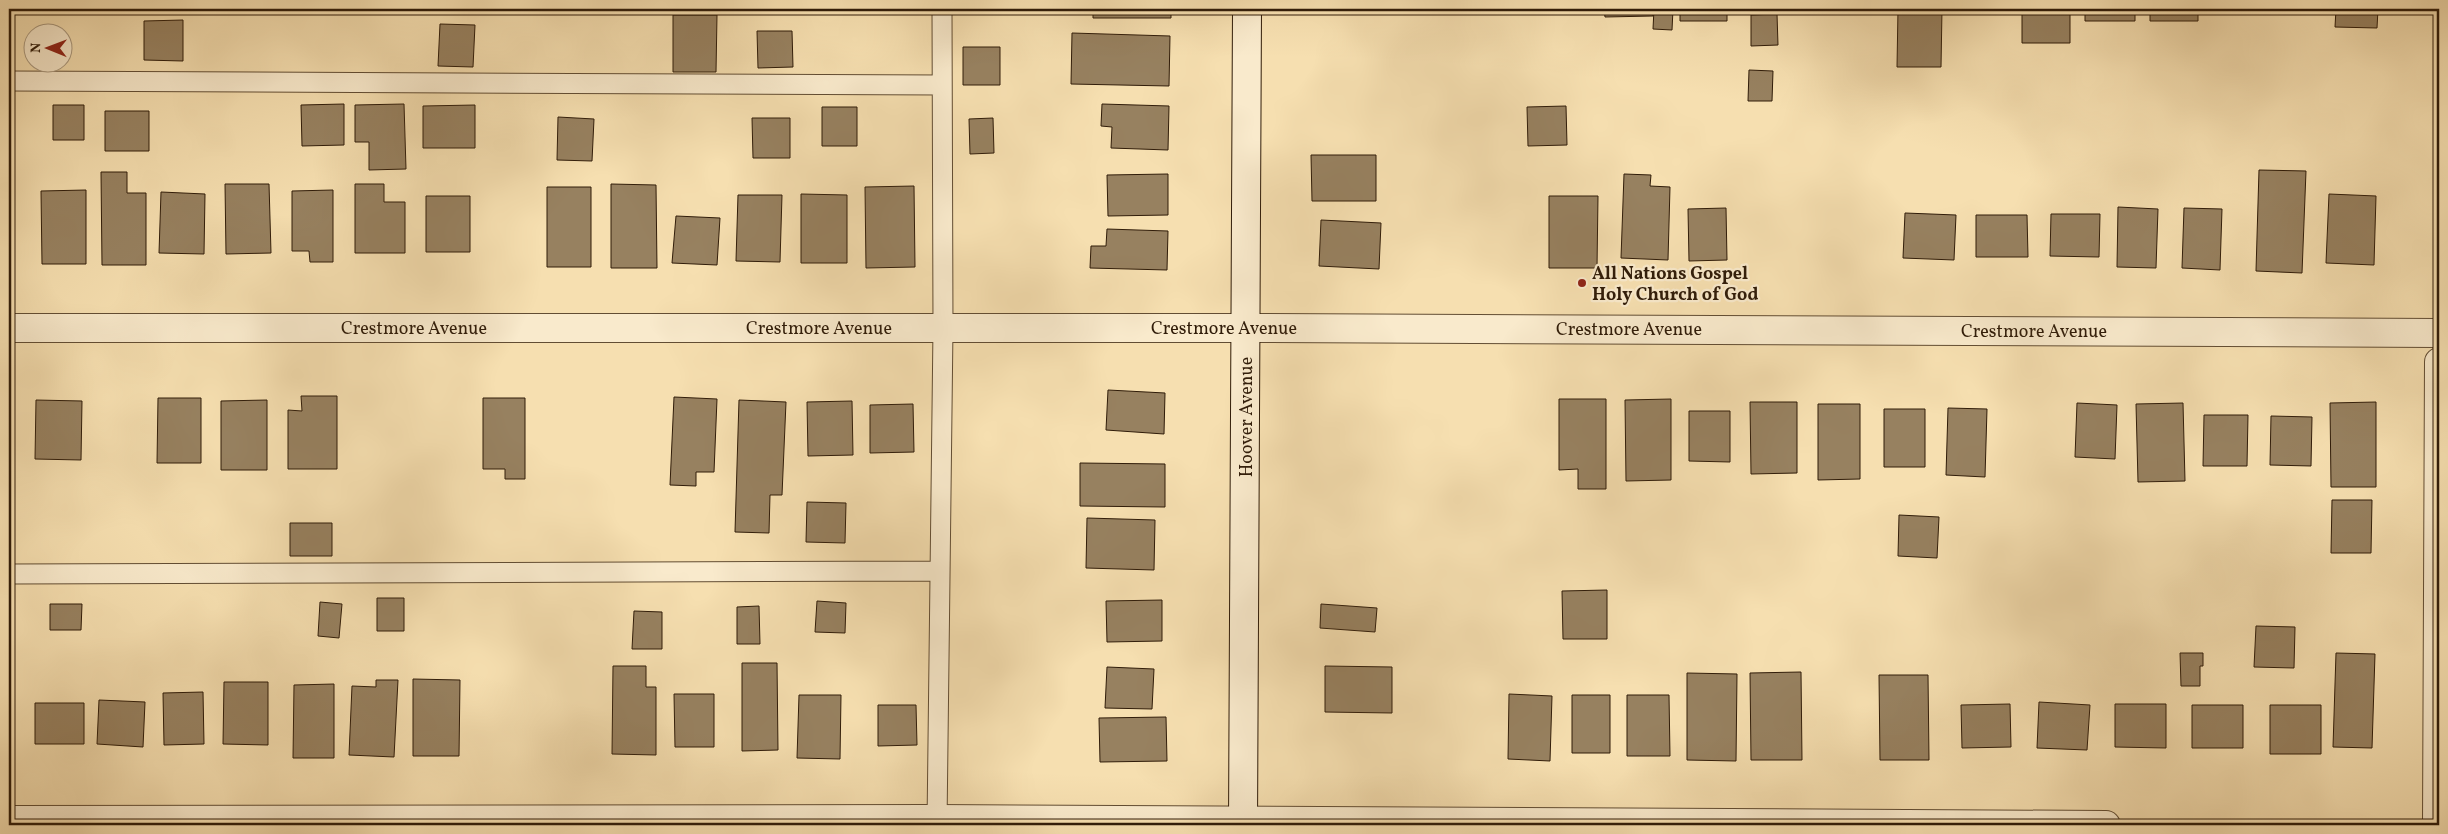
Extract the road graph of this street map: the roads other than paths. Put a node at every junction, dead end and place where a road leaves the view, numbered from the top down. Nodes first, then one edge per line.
1 (942, 9) edge
2 (1247, 9) edge
3 (9, 81) edge
4 (942, 85) junction
5 (9, 328) edge
6 (943, 328) junction
7 (1246, 328) junction
8 (2439, 333) edge
9 (2439, 362) edge
10 (2439, 398) edge
11 (940, 570) junction
12 (9, 574) edge
13 (2438, 768) edge
14 (9, 820) edge
15 (936, 822) edge
16 (1243, 823) edge
17 (2106, 825) edge
18 (2437, 825) edge

1 - 4 lane
2 - 7 street, Hoover Avenue
3 - 4 lane
4 - 6 lane
5 - 6 street, Crestmore Avenue
6 - 7 street, Crestmore Avenue
6 - 11 lane
7 - 8 street, Crestmore Avenue
7 - 16 street, Hoover Avenue
9 - 10 street
10 - 13 street
11 - 12 lane
11 - 15 lane
13 - 18 street
14 - 15 street
15 - 16 street
16 - 17 street

